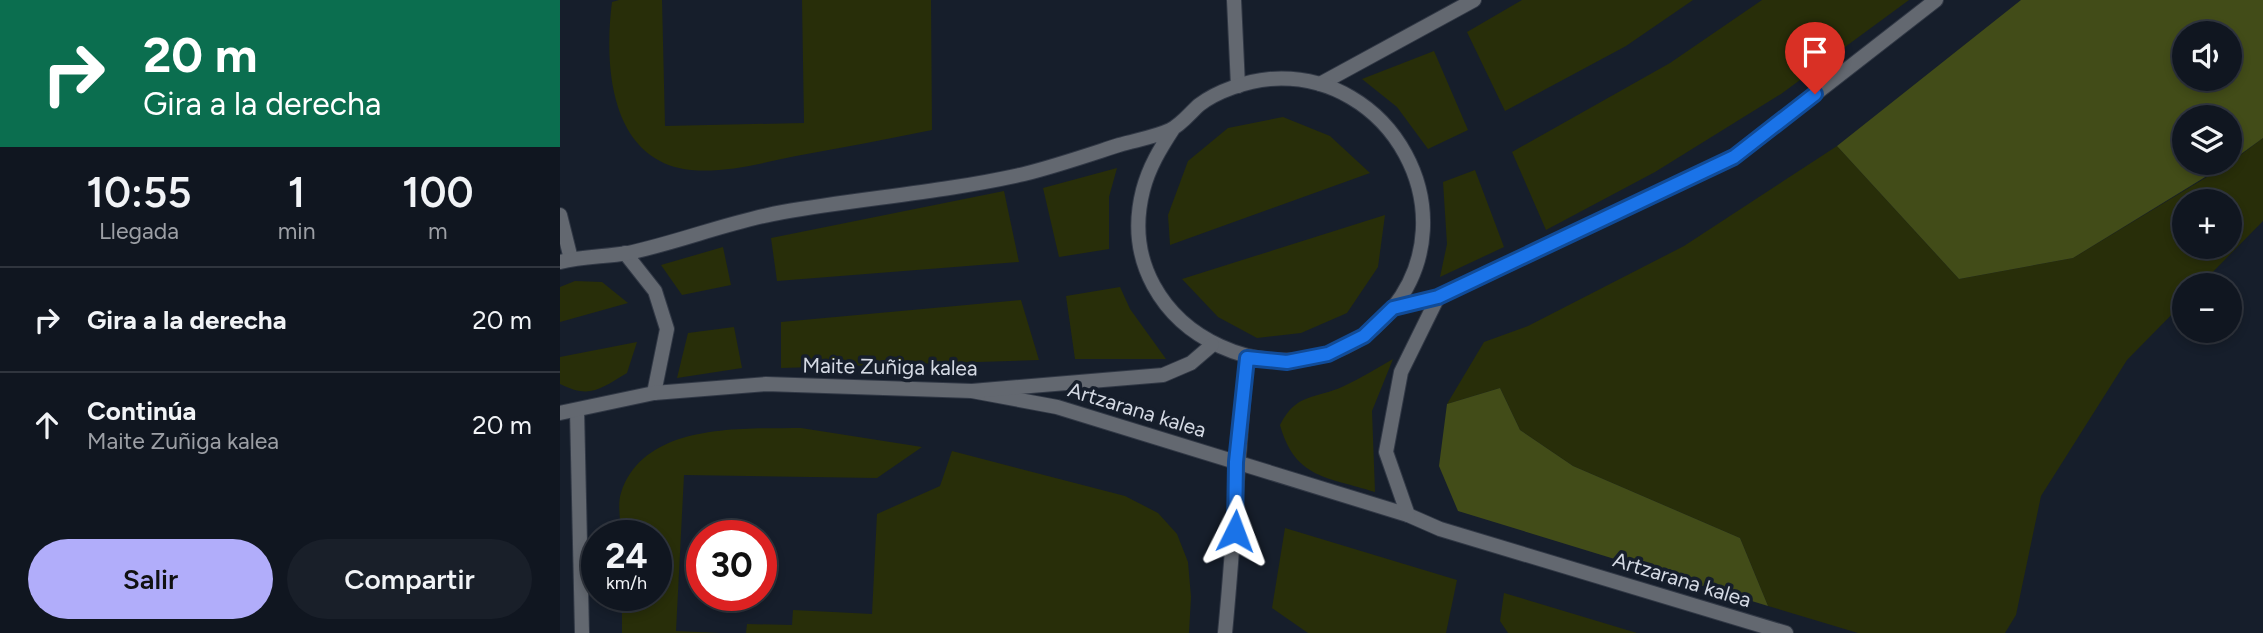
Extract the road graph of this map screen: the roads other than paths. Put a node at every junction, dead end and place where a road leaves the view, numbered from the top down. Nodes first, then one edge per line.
1 (1234, 0) edge
2 (1474, 0) edge
3 (1936, 0) edge
4 (1320, 84) junction
5 (1238, 86) junction
6 (1173, 129) junction
7 (560, 215) edge
8 (625, 253) junction
9 (565, 261) edge
10 (1438, 297) junction
11 (1393, 308) junction
12 (1212, 345) junction
13 (1247, 358) junction
14 (972, 391) junction
15 (654, 393) junction
16 (577, 410) junction
17 (560, 412) edge
18 (1236, 462) junction
19 (1408, 515) junction
20 (582, 633) edge
21 (1225, 633) edge
22 (1786, 633) edge

1 - 5 street
2 - 4 street
3 - 10 street
4 - 5 street
4 - 11 street
5 - 6 street
6 - 8 street
6 - 12 street
7 - 9 street
8 - 9 street
8 - 15 street
10 - 11 street
10 - 19 street
11 - 13 street
12 - 13 street
12 - 14 street, Maite Zuñiga kalea
13 - 18 street
14 - 15 street, Maite Zuñiga kalea
14 - 18 street, Artzarana kalea
15 - 16 street, Maite Zuñiga kalea
16 - 17 street, Maite Zuñiga kalea
16 - 20 street
18 - 19 street, Artzarana kalea
18 - 21 street
19 - 22 street, Artzarana kalea

